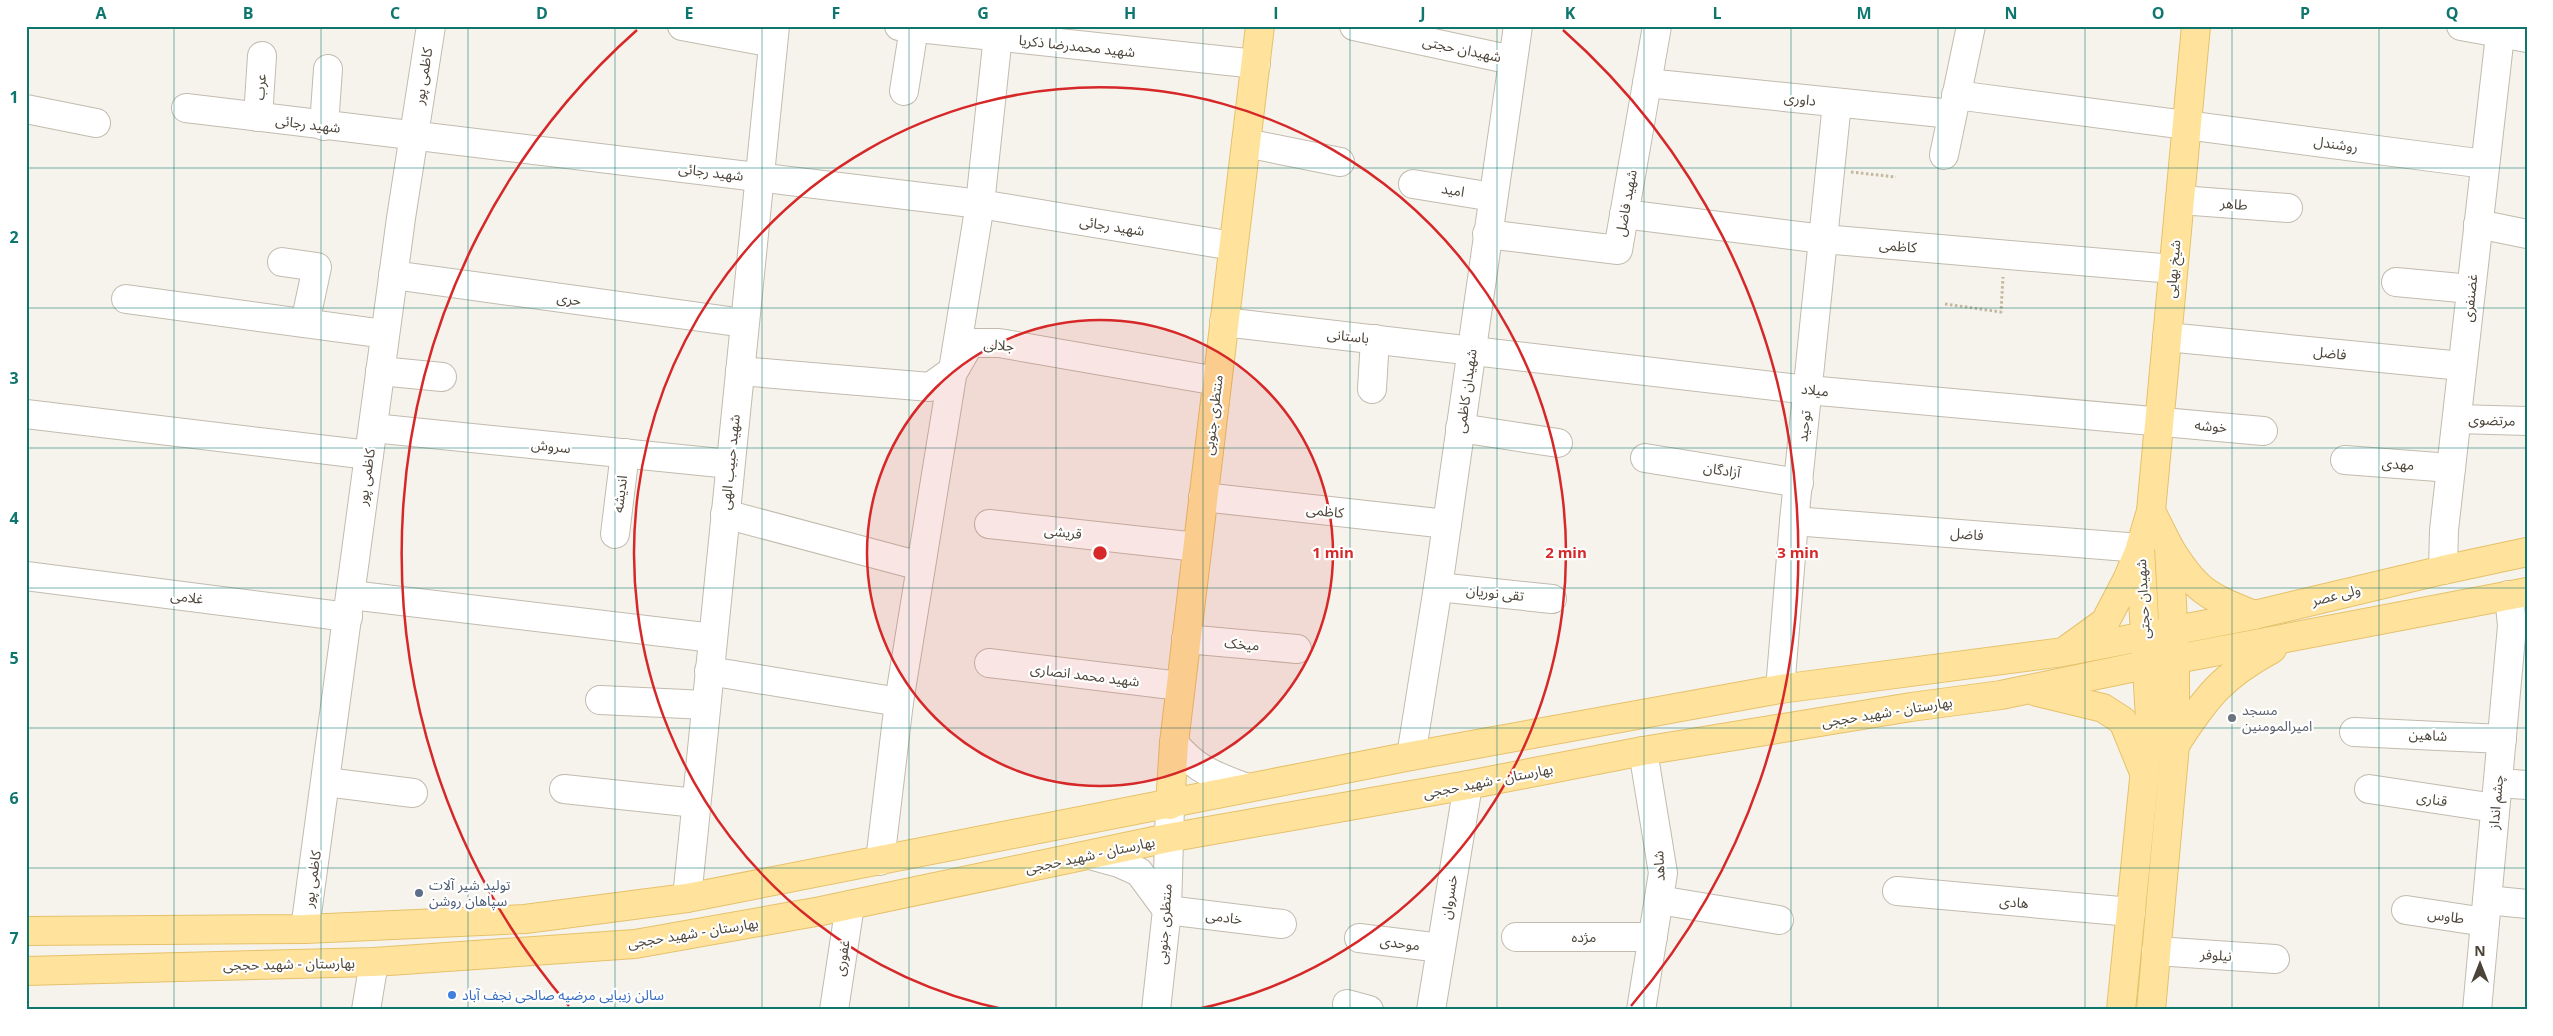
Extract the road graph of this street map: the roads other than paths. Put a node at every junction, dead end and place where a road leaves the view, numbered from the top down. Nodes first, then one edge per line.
1 (431, 26) edge
2 (682, 26) edge
3 (1260, 26) edge
4 (1354, 26) edge
5 (1518, 26) edge
6 (1657, 26) edge
7 (1971, 26) edge
8 (2196, 26) edge
9 (2461, 26) edge
10 (906, 27) edge
11 (2501, 29) edge
12 (999, 32) edge
13 (774, 34) edge
14 (2527, 38) edge
15 (262, 56) dead end
16 (1512, 60) junction
17 (1256, 64) junction
18 (328, 69) dead end
19 (1647, 83) junction
20 (904, 91) dead end
21 (1837, 103) junction
22 (1954, 105) junction
23 (186, 108) dead end
24 (26, 109) edge
25 (258, 117) junction
26 (96, 123) dead end
27 (2187, 125) junction
28 (324, 126) junction
29 (414, 137) junction
30 (1246, 143) junction
31 (1944, 155) dead end
32 (1340, 162) dead end
33 (2485, 164) junction
34 (759, 177) junction
35 (1414, 184) dead end
36 (1493, 197) junction
37 (2180, 200) junction
38 (980, 204) junction
39 (2288, 208) dead end
40 (1624, 214) junction
41 (2478, 224) junction
42 (1488, 234) junction
43 (2527, 234) edge
44 (1824, 239) junction
45 (1234, 246) junction
46 (282, 262) dead end
47 (2173, 270) junction
48 (393, 275) junction
49 (2396, 282) dead end
50 (2471, 289) junction
51 (126, 299) dead end
52 (1224, 322) junction
53 (305, 323) junction
54 (744, 323) junction
55 (385, 334) junction
56 (2167, 337) junction
57 (1375, 339) junction
58 (1471, 350) junction
59 (2462, 366) junction
60 (955, 369) junction
61 (740, 370) junction
62 (380, 371) junction
63 (442, 377) dead end
64 (1217, 381) junction
65 (1372, 389) dead end
66 (1808, 390) junction
67 (26, 414) edge
68 (2457, 419) junction
69 (2527, 421) edge
70 (2159, 422) junction
71 (373, 428) junction
72 (1460, 428) junction
73 (2264, 431) dead end
74 (1558, 443) dead end
75 (625, 454) junction
76 (369, 455) junction
77 (1644, 458) dead end
78 (2345, 460) dead end
79 (730, 464) junction
80 (2451, 468) junction
81 (1799, 483) junction
82 (1203, 497) junction
83 (2151, 511) junction
84 (725, 514) junction
85 (1794, 521) junction
86 (989, 524) dead end
87 (1447, 524) junction
88 (614, 534) dead end
89 (1197, 547) junction
90 (2169, 547) junction
91 (2140, 548) junction
92 (2527, 552) edge
93 (920, 566) junction
94 (2443, 570) junction
95 (26, 576) edge
96 (1438, 587) junction
97 (2518, 593) edge
98 (1552, 599) dead end
99 (349, 606) junction
100 (2254, 616) junction
101 (2173, 631) junction
102 (2145, 636) junction
103 (713, 638) junction
104 (2290, 638) junction
105 (1186, 639) junction
106 (1297, 649) dead end
107 (2063, 652) junction
108 (2175, 660) junction
109 (989, 663) dead end
110 (2146, 664) junction
111 (709, 671) junction
112 (1180, 686) junction
113 (1780, 689) junction
114 (2001, 695) junction
115 (600, 700) dead end
116 (899, 702) junction
117 (706, 705) junction
118 (2354, 732) dead end
119 (2502, 739) junction
120 (1174, 743) junction
121 (2175, 745) junction
122 (1643, 751) junction
123 (1411, 756) junction
124 (2146, 777) junction
125 (326, 782) junction
126 (1468, 785) junction
127 (2527, 786) edge
128 (1247, 788) junction
129 (564, 790) dead end
130 (2370, 790) dead end
131 (413, 793) dead end
132 (2496, 796) junction
133 (696, 803) junction
134 (1170, 805) junction
135 (1168, 838) junction
136 (1090, 855) junction
137 (880, 861) junction
138 (1898, 891) dead end
139 (687, 898) junction
140 (1659, 900) junction
141 (2527, 904) edge
142 (850, 905) junction
143 (1166, 910) junction
144 (2406, 910) dead end
145 (2486, 911) junction
146 (2131, 912) junction
147 (1779, 920) dead end
148 (1282, 924) dead end
149 (305, 929) junction
150 (26, 931) edge
151 (1516, 937) dead end
152 (1653, 937) junction
153 (1359, 938) dead end
154 (1441, 948) junction
155 (2156, 951) junction
156 (2275, 959) dead end
157 (374, 962) junction
158 (26, 970) edge
159 (366, 1010) edge
160 (834, 1010) edge
161 (1156, 1010) edge
162 (1431, 1010) edge
163 (1641, 1010) edge
164 (2121, 1010) edge
165 (2151, 1010) edge
166 (2478, 1010) edge

1 - 29 street, کاظمی پور
2 - 13 street
3 - 17 main road, منتظری جنوبی
4 - 16 street, شهیدان حجتی
5 - 16 street, شهیدان کاظمی
6 - 19 street, شهید فاضل
7 - 22 street
8 - 27 main road, شیخ بهایی
9 - 11 street
10 - 12 street, شهید محمدرضا ذکریا
10 - 20 street
11 - 14 street
11 - 33 street, غضنفری
12 - 17 street, شهید محمدرضا ذکریا
12 - 38 street
13 - 34 street, شهید حبیب الهی
15 - 25 street, عرب
16 - 36 street, شهیدان کاظمی
17 - 30 main road, منتظری جنوبی
18 - 28 street
19 - 21 street, داوری
19 - 40 street, شهید فاضل
21 - 22 street, داوری
21 - 44 street, توحید
22 - 27 street, داوری
22 - 31 street
23 - 25 street, شهید رجائی
24 - 26 street
25 - 28 street, شهید رجائی
27 - 33 street, روشندل
27 - 37 main road, شیخ بهایی
28 - 29 street, شهید رجائی
29 - 34 street, شهید رجائی
29 - 48 street, کاظمی پور
30 - 32 street
30 - 45 main road, منتظری جنوبی
33 - 41 street, غضنفری
34 - 38 street, شهید رجائی
34 - 54 street, شهید حبیب الهی
35 - 36 street, امید
36 - 42 street, شهیدان کاظمی
37 - 39 street, طاهر
37 - 47 main road, شیخ بهایی
38 - 45 street, شهید رجائی
38 - 60 street
40 - 42 street, شهید فاضل
40 - 44 street, کاظمی
41 - 43 street
41 - 50 street, غضنفری
42 - 58 street, شهیدان کاظمی
44 - 47 street, کاظمی
44 - 66 street, توحید
45 - 52 main road, منتظری جنوبی
46 - 53 street
47 - 56 main road, شیخ بهایی
48 - 54 street, حری
48 - 55 street, کاظمی پور
49 - 50 street
50 - 59 street, غضنفری
51 - 53 street
52 - 57 street, باستانی
52 - 64 main road, منتظری جنوبی
53 - 55 street
54 - 61 street, شهید حبیب الهی
55 - 62 street, کاظمی پور
56 - 59 street, فاضل
56 - 70 main road, شیخ بهایی
57 - 58 street, باستانی
57 - 65 street
58 - 66 street, میلاد
58 - 72 street, شهیدان کاظمی
59 - 68 street, غضنفری
60 - 61 street, جلالی
60 - 64 street, جلالی
60 - 93 street
61 - 79 street, شهید حبیب الهی
62 - 63 street
62 - 71 street, کاظمی پور
64 - 82 main road, منتظری جنوبی
66 - 70 street, میلاد
66 - 81 street, توحید
67 - 76 street
68 - 69 street, مرتضوی
68 - 80 street, غضنفری
70 - 73 street, خوشه
70 - 83 main road, شیخ بهایی
71 - 75 street, سروش
71 - 76 street, کاظمی پور
72 - 74 street
72 - 87 street, شهیدان کاظمی
75 - 79 street, سروش
75 - 88 street, اندیشه
76 - 99 street, کاظمی پور
77 - 81 street, آزادگان
78 - 80 street, مهدی
79 - 84 street, شهید حبیب الهی
80 - 94 street, غضنفری
81 - 85 street, توحید
82 - 87 street, کاظمی
82 - 89 main road, منتظری جنوبی
83 - 90 main road, شهیدان حجتی
83 - 91 main road, شهیدان حجتی
84 - 93 street
84 - 103 street, شهید حبیب الهی
85 - 91 street, فاضل
85 - 113 street, توحید
86 - 89 street, قریشی
87 - 96 street, شهیدان کاظمی
89 - 105 main road, منتظری جنوبی
90 - 100 main road
90 - 101 main road, شهیدان حجتی
91 - 102 main road, شهیدان حجتی
91 - 107 main road
92 - 94 main road, ولی عصر
93 - 116 street
94 - 100 main road, ولی عصر
95 - 99 street, غلامی
96 - 98 street, تقی نوریان
96 - 123 street, شهیدان کاظمی
97 - 104 main road
97 - 119 street, چشم انداز
99 - 103 street, غلامی
99 - 125 street, کاظمی پور
100 - 101 main road, ولی عصر
101 - 102 main road, ولی عصر
101 - 108 main road, شهیدان حجتی
102 - 107 main road
102 - 110 main road, شهیدان حجتی
103 - 111 street, شهید حبیب الهی
104 - 108 main road
104 - 121 main road
105 - 106 street, میخک
105 - 112 main road, منتظری جنوبی
107 - 113 main road
108 - 110 main road
108 - 121 main road, شهیدان حجتی
109 - 112 street, شهید محمد انصاری
110 - 114 main road, بهارستان - شهید حججی
110 - 124 main road, شهیدان حجتی
111 - 116 street
111 - 117 street, شهید حبیب الهی
112 - 120 main road, منتظری جنوبی
113 - 123 main road
114 - 122 main road, بهارستان - شهید حججی
114 - 124 main road
115 - 117 street
116 - 137 street
117 - 133 street, شهید حبیب الهی
118 - 119 street, شاهین
119 - 132 street, چشم انداز
120 - 128 street
120 - 134 main road, منتظری جنوبی
121 - 155 main road, شهیدان حجتی
122 - 126 main road, بهارستان - شهید حججی
122 - 140 street, شاهد
123 - 128 main road
124 - 146 main road, شهیدان حجتی
125 - 131 street
125 - 149 street, کاظمی پور
126 - 135 main road, بهارستان - شهید حججی
126 - 154 street, خسروان
127 - 132 street, قناری
128 - 134 main road
129 - 133 street
130 - 132 street, قناری
132 - 145 street, چشم انداز
133 - 139 street, شهید حبیب الهی
134 - 135 street, منتظری جنوبی
134 - 137 main road
135 - 136 main road, بهارستان - شهید حججی
135 - 143 street, منتظری جنوبی
136 - 142 main road, بهارستان - شهید حججی
136 - 143 street
137 - 139 main road
138 - 146 street, هادی
139 - 149 main road
140 - 147 street
140 - 152 street, شاهد
141 - 145 street, طاوس
142 - 157 main road, بهارستان - شهید حججی
142 - 160 street, غفوری
143 - 148 street, خادمی
143 - 161 street, منتظری جنوبی
144 - 145 street, طاوس
145 - 166 street, چشم انداز
146 - 164 main road, شهیدان حجتی
149 - 150 main road
151 - 152 street, مژده
152 - 163 street, شاهد
153 - 154 street, موحدی
154 - 162 street, خسروان
155 - 156 street, نیلوفر
155 - 165 main road, شهیدان حجتی
157 - 158 main road, بهارستان - شهید حججی
157 - 159 street

